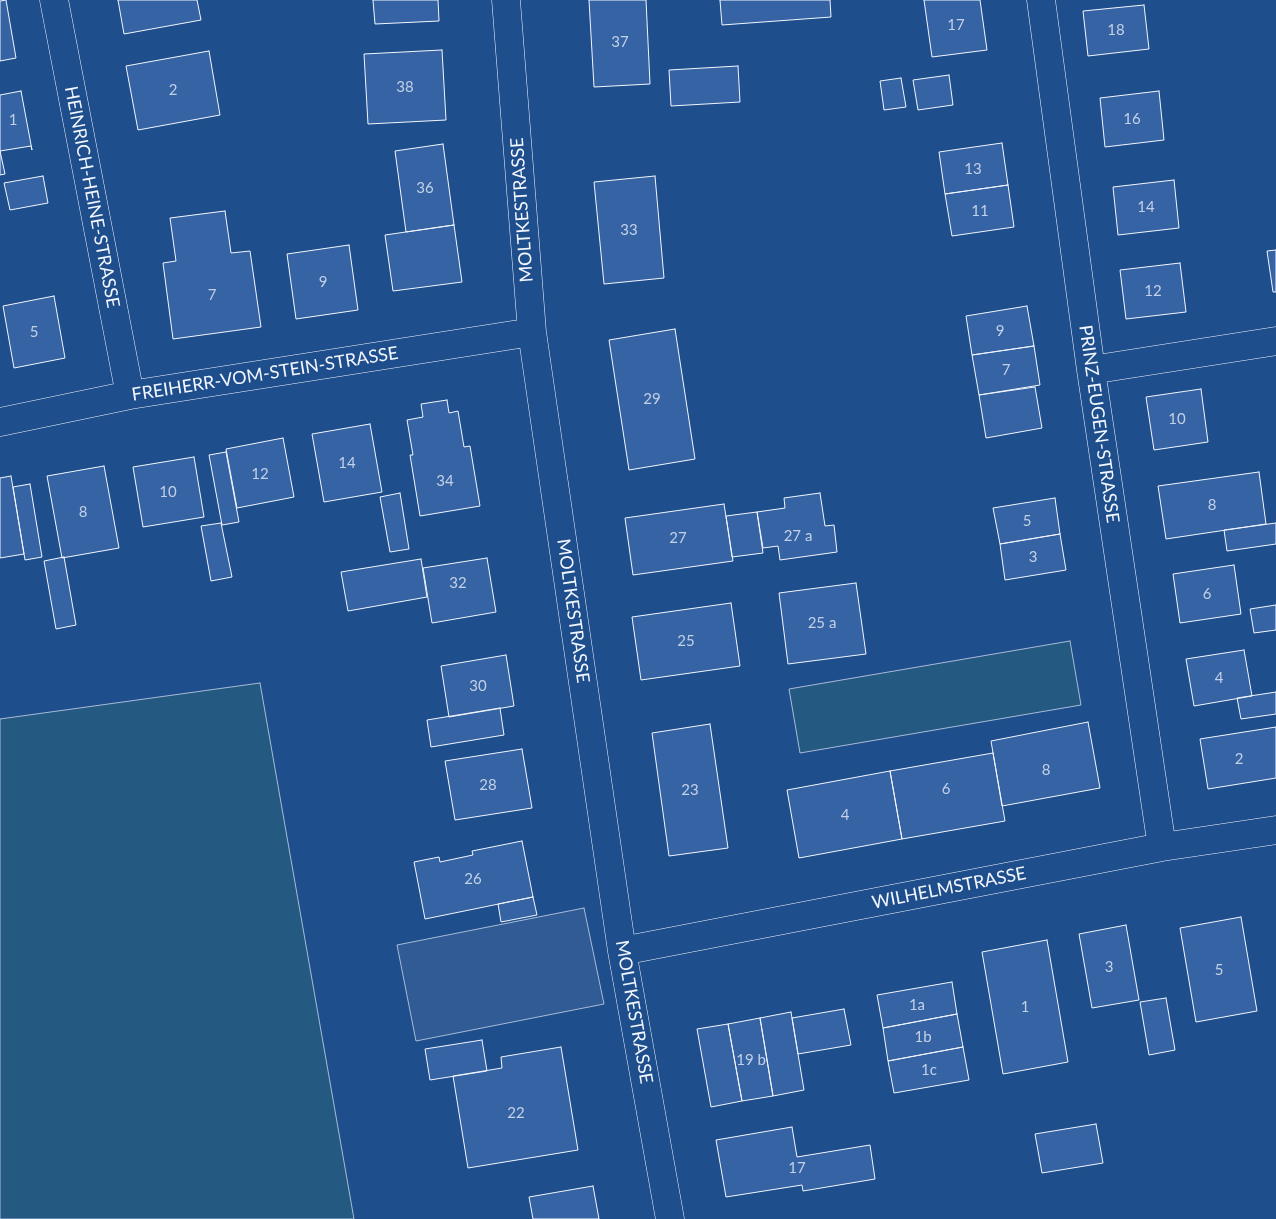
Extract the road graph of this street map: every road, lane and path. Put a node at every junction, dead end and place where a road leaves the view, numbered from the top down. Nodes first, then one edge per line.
1 (54, 0) edge
2 (506, 0) edge
3 (1041, 0) edge
4 (532, 332) junction
5 (1276, 341) edge
6 (1091, 370) junction
7 (130, 395) junction
8 (0, 422) edge
9 (1276, 830) edge
10 (1162, 847) junction
11 (622, 951) junction
12 (670, 1219) edge

1 - 7 street, HEINRICH-HEINE-STRASSE
2 - 4 street, MOLTKESTRASSE
3 - 6 street, PRINZ-EUGEN-STRASSE
4 - 7 street, FREIHERR-VOM-STEIN-STRASSE
4 - 11 street, MOLTKESTRASSE
5 - 6 street
6 - 10 street, PRINZ-EUGEN-STRASSE
7 - 8 street, FREIHERR-VOM-STEIN-STRASSE
9 - 10 street, WILHELMSTRASSE
10 - 11 street, WILHELMSTRASSE
11 - 12 street, MOLTKESTRASSE

